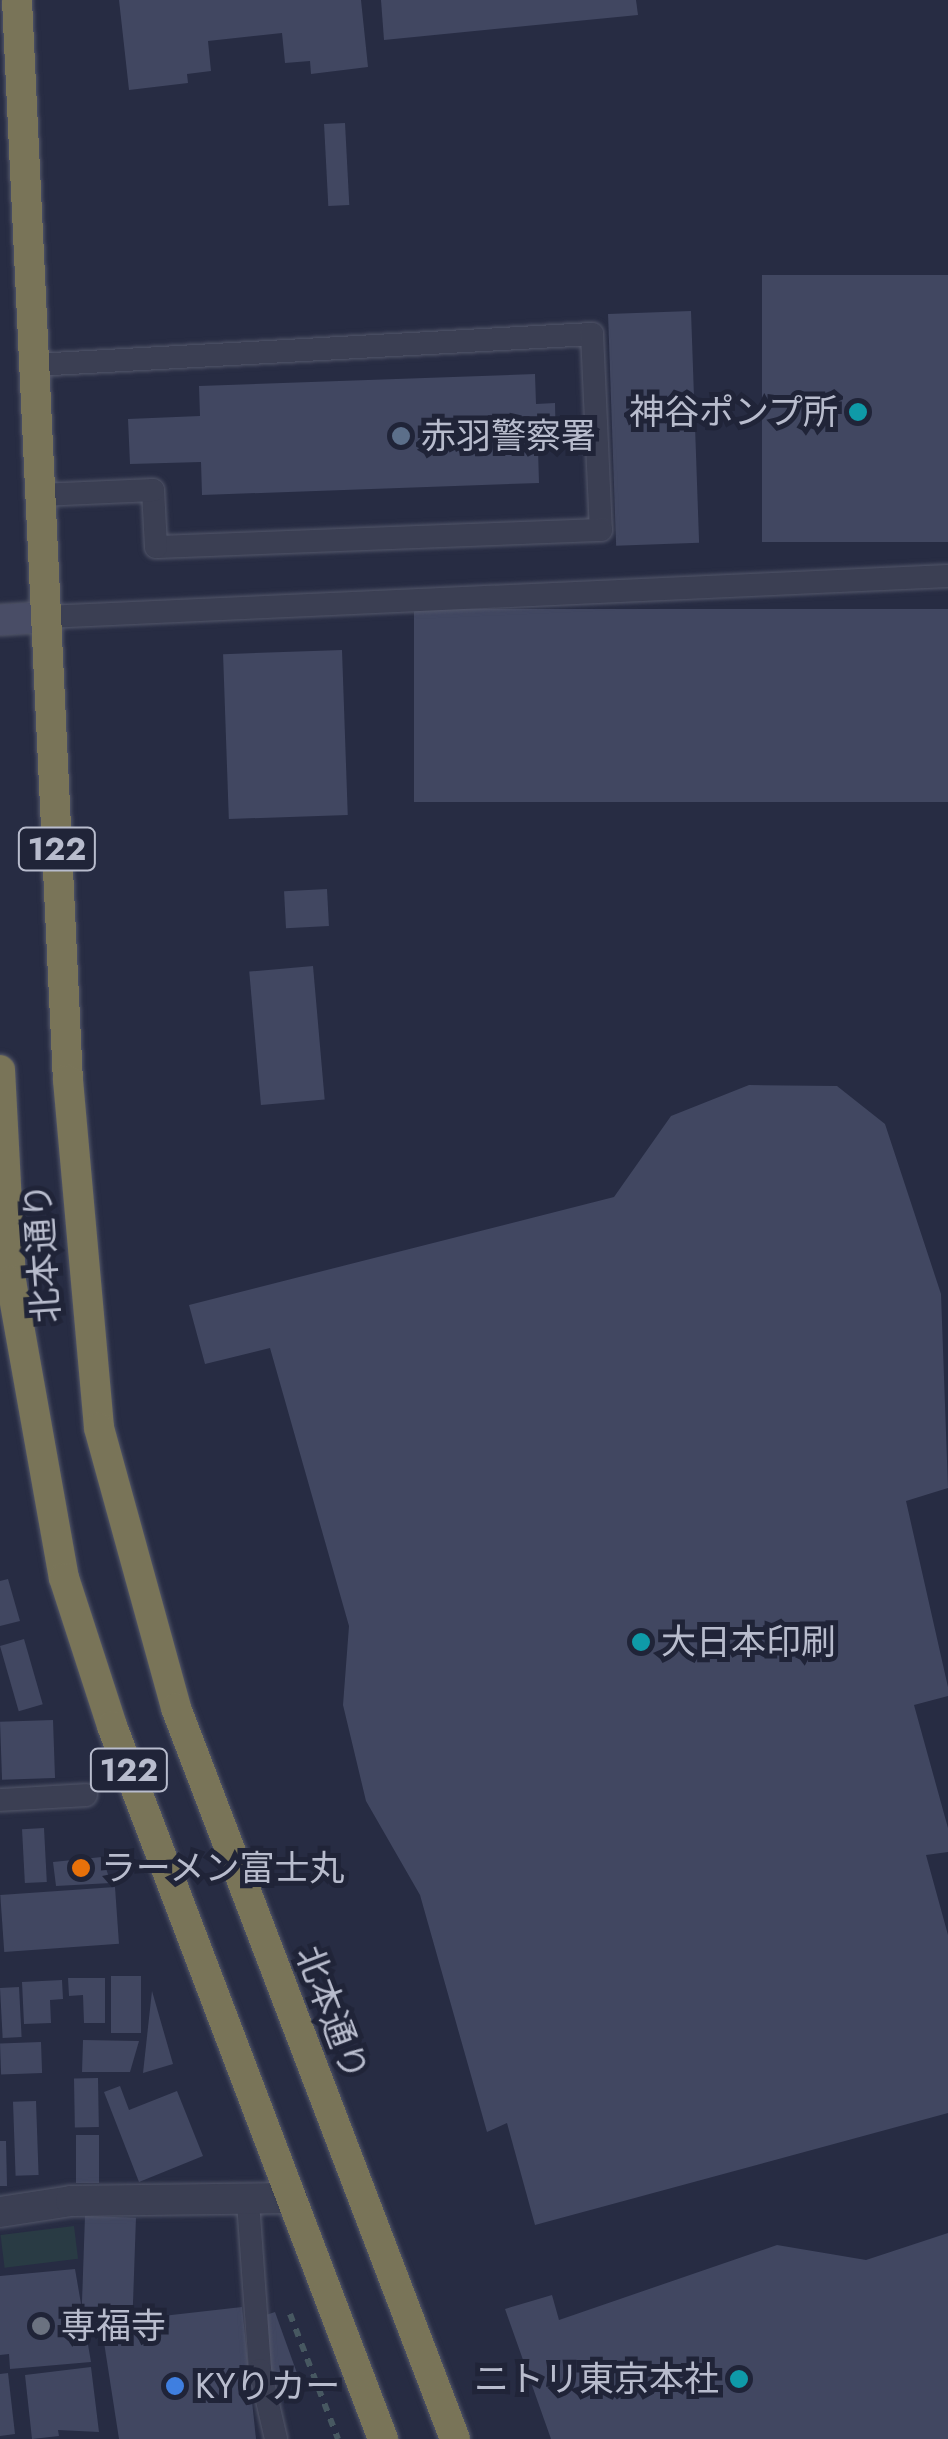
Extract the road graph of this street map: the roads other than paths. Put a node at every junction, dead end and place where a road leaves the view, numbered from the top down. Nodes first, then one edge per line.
1 (17, 0) edge
2 (34, 364) junction
3 (40, 495) junction
4 (948, 576) edge
5 (46, 617) junction
6 (0, 620) edge
7 (0, 1070) edge
8 (2, 1160) edge
9 (86, 1795) dead end
10 (0, 1800) edge
11 (292, 2198) junction
12 (248, 2202) junction
13 (0, 2212) edge
14 (276, 2439) edge
15 (383, 2439) edge
16 (455, 2439) edge

1 - 2 highway, 北本通り / 122
2 - 3 highway, 北本通り / 122
2 - 3 lane
3 - 5 highway, 北本通り / 122
4 - 5 lane
5 - 6 street
5 - 16 highway, 北本通り / 122
7 - 8 highway, 北本通り / 122
8 - 11 highway, 北本通り / 122
9 - 10 lane
11 - 12 street
11 - 15 highway, 北本通り / 122
12 - 13 street
12 - 14 lane

